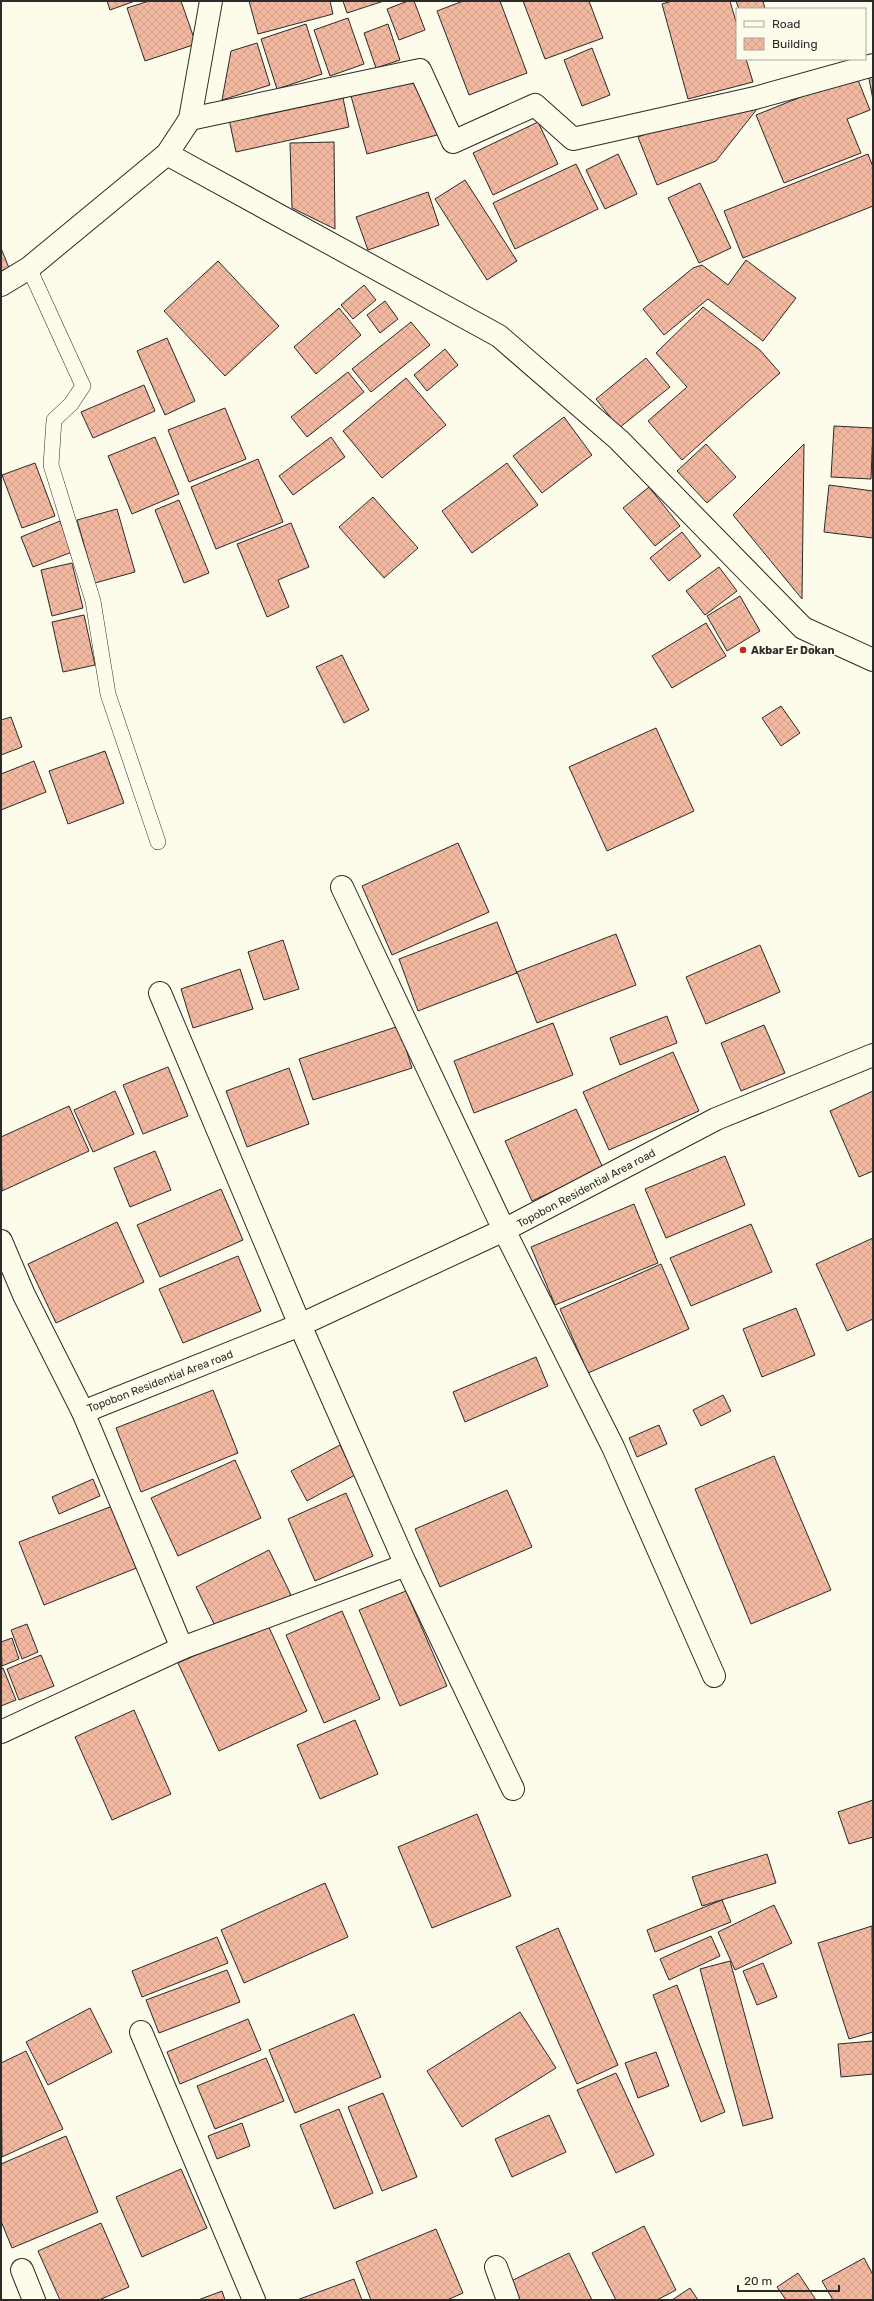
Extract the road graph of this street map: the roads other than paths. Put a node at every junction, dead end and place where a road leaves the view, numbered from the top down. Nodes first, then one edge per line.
1 (211, 1) edge
2 (873, 65) edge
3 (190, 119) junction
4 (167, 154) junction
5 (29, 268) junction
6 (1, 285) edge
7 (873, 660) edge
8 (158, 842) dead end
9 (342, 887) dead end
10 (160, 993) dead end
11 (873, 1055) edge
12 (504, 1230) junction
13 (1, 1241) edge
14 (300, 1326) junction
15 (84, 1412) junction
16 (406, 1565) junction
17 (182, 1648) junction
18 (714, 1676) dead end
19 (1, 1732) edge
20 (513, 1789) dead end
21 (141, 2032) dead end
22 (496, 2268) dead end
23 (22, 2270) dead end
24 (34, 2300) edge
25 (254, 2300) edge
26 (508, 2300) edge

1 - 3 street
2 - 3 street
3 - 4 street
4 - 5 street
4 - 7 street
5 - 6 street
5 - 8 lane
9 - 12 street
10 - 14 street
11 - 12 street, Topobon Residential Area road
12 - 14 street, Topobon Residential Area road
12 - 18 street
13 - 15 street, Topobon Residential Area road
14 - 15 street, Topobon Residential Area road
14 - 16 street
15 - 17 street
16 - 17 street
16 - 20 street
17 - 19 street
21 - 25 street
22 - 26 street
23 - 24 street

